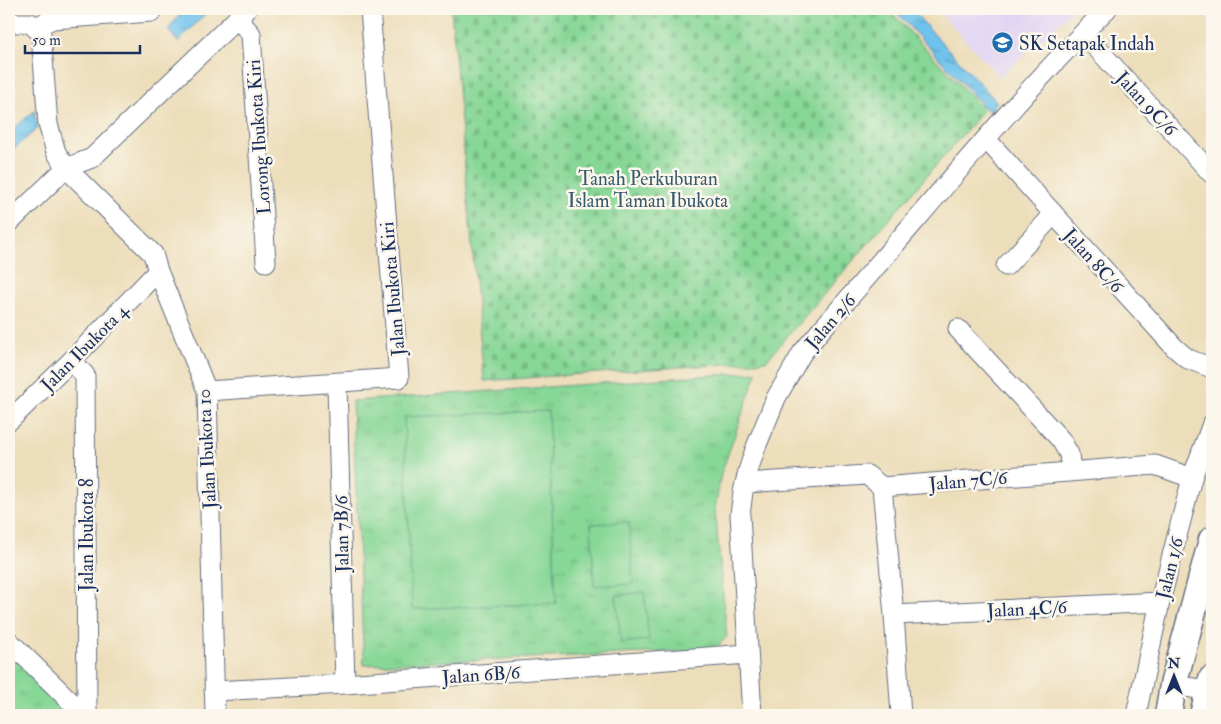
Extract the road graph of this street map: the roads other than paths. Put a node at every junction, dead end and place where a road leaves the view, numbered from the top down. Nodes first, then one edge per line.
1 (370, 9) edge
2 (1107, 9) edge
3 (152, 12) dead end
4 (242, 13) edge
5 (9, 23) edge
6 (35, 27) junction
7 (1082, 33) junction
8 (986, 139) junction
9 (66, 168) junction
10 (1212, 174) edge
11 (1054, 214) junction
12 (9, 223) edge
13 (266, 262) dead end
14 (1006, 266) dead end
15 (158, 271) junction
16 (958, 329) dead end
17 (71, 361) junction
18 (1212, 368) edge
19 (337, 383) junction
20 (207, 391) junction
21 (9, 421) edge
22 (1212, 424) edge
23 (1071, 471) junction
24 (1192, 478) junction
25 (746, 482) junction
26 (882, 487) junction
27 (1212, 540) edge
28 (1160, 602) junction
29 (894, 615) junction
30 (9, 641) edge
31 (748, 654) junction
32 (345, 684) junction
33 (1173, 685) junction
34 (214, 692) junction
35 (1209, 694) edge
36 (87, 712) edge
37 (215, 715) edge
38 (752, 715) edge
39 (901, 715) edge
40 (1136, 715) edge
41 (1168, 715) edge

1 - 19 street, Jalan Ibukota Kiri
2 - 7 street, Jalan 2/6
3 - 6 street
4 - 9 street
4 - 13 street, Lorong Ibukota Kiri
5 - 6 street
6 - 9 street, Jalan Ibukota 10
7 - 8 street, Jalan 2/6
7 - 10 street, Jalan 9C/6
8 - 11 street, Jalan 8C/6
8 - 25 street, Jalan 2/6
9 - 12 street
9 - 15 street, Jalan Ibukota 10
11 - 14 street
11 - 18 street, Jalan 8C/6
15 - 17 street, Jalan Ibukota 4
15 - 20 street, Jalan Ibukota 10
16 - 23 street
17 - 21 street, Jalan Ibukota 4
17 - 36 street, Jalan Ibukota 8
19 - 20 street, Jalan Ibukota Kiri
19 - 32 street, Jalan 7B/6
20 - 34 street, Jalan Ibukota 10
22 - 24 street, Jalan 1/6
23 - 24 street, Jalan 7C/6
23 - 26 street, Jalan 7C/6
24 - 28 street, Jalan 1/6
25 - 26 street
25 - 31 street, Jalan 2/6
26 - 29 street
27 - 33 street
28 - 29 street, Jalan 4C/6
28 - 40 street, Jalan 1/6
29 - 39 street
30 - 36 street
31 - 32 street, Jalan 6B/6
31 - 38 street, Jalan 2/6
32 - 34 street, Jalan 6B/6
33 - 35 street
33 - 41 street
34 - 37 street, Jalan Ibukota 10

